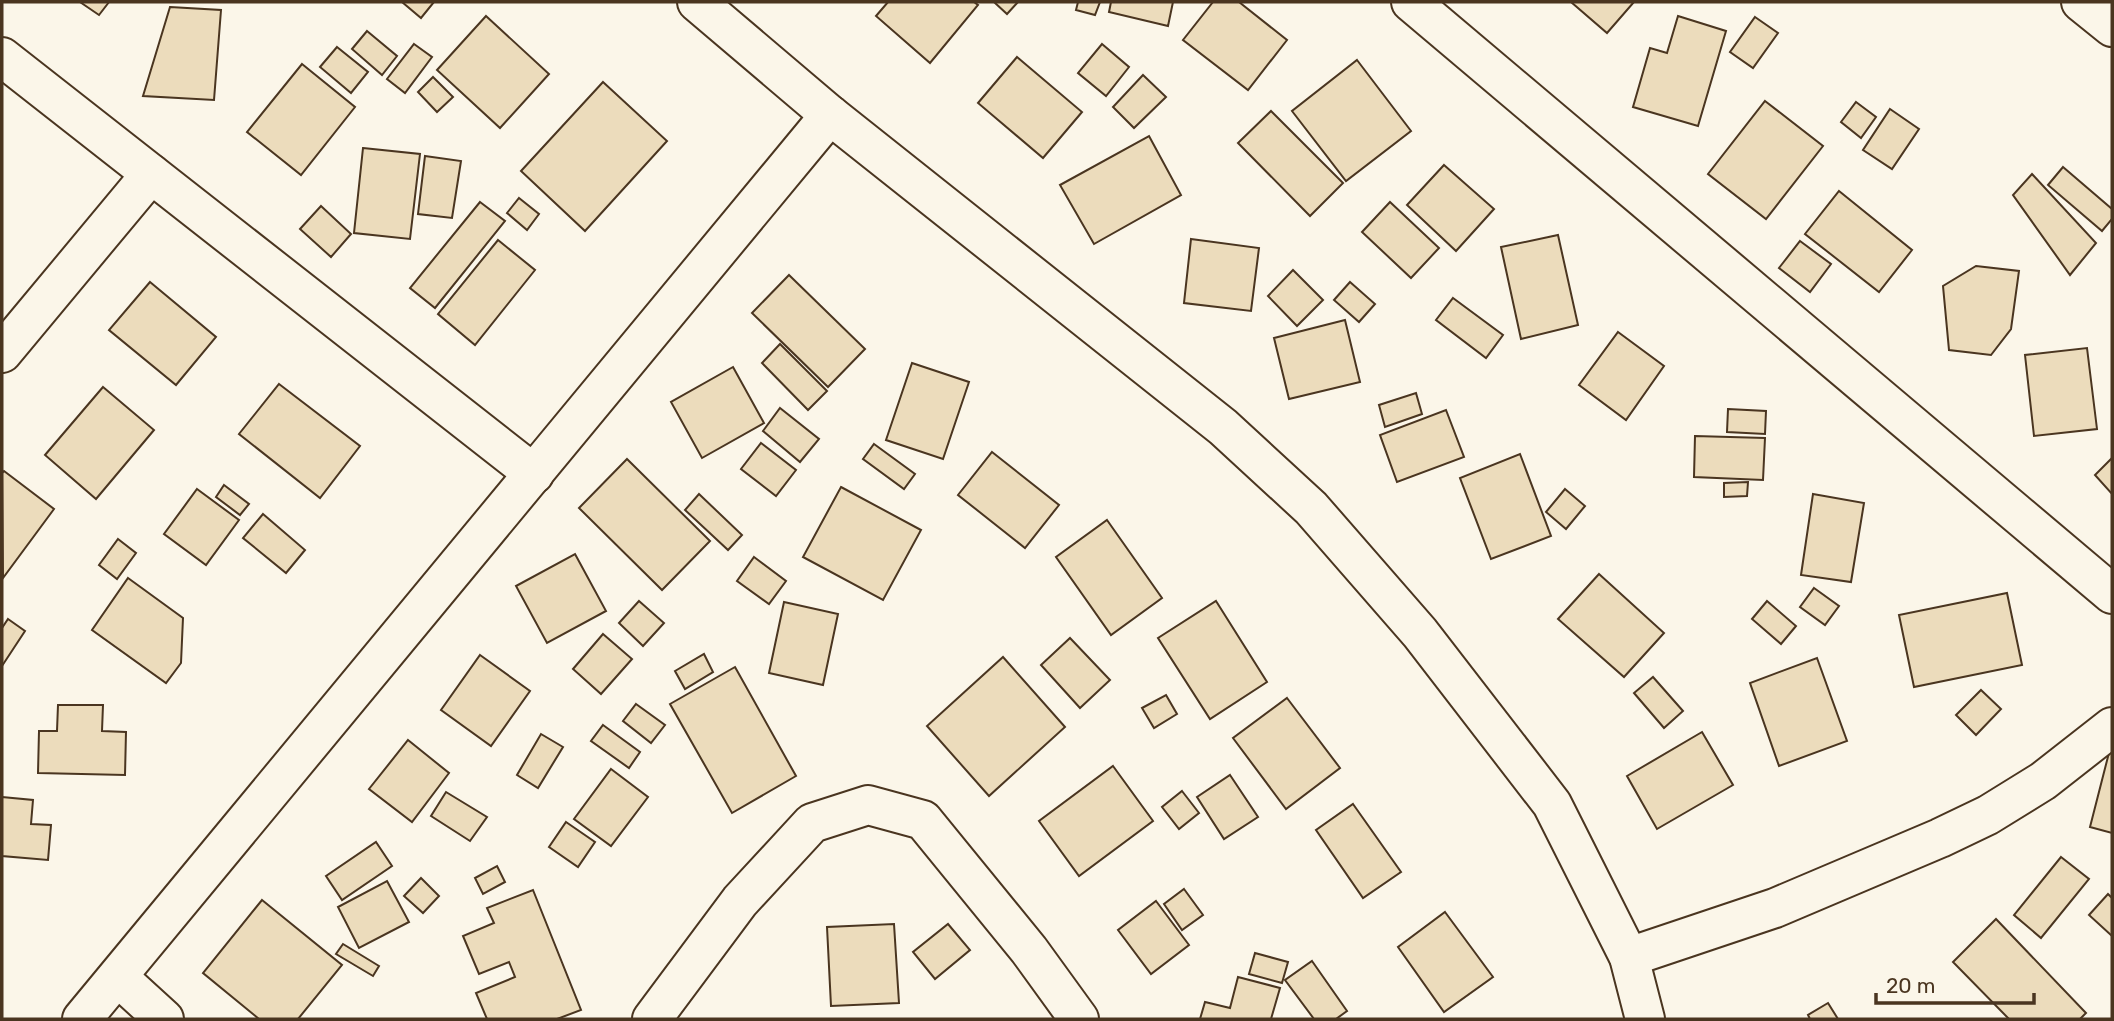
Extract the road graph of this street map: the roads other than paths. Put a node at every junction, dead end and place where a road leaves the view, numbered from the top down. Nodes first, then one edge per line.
1 (697, 2) edge
2 (1411, 2) edge
3 (2081, 2) edge
4 (2112, 27) edge
5 (2, 57) edge
6 (830, 115) junction
7 (151, 174) junction
8 (2, 353) edge
9 (534, 474) junction
10 (2112, 594) edge
11 (2112, 727) edge
12 (1629, 957) junction
13 (118, 977) junction
14 (82, 1019) edge
15 (164, 1019) edge
16 (652, 1019) edge
17 (1079, 1019) edge
18 (1645, 1019) edge

1 - 6 street
2 - 10 street
3 - 4 street
5 - 7 street
6 - 9 street
6 - 12 street
7 - 8 street
7 - 9 street
9 - 13 street
11 - 12 street
12 - 18 street
13 - 14 street
13 - 15 street
16 - 17 street

